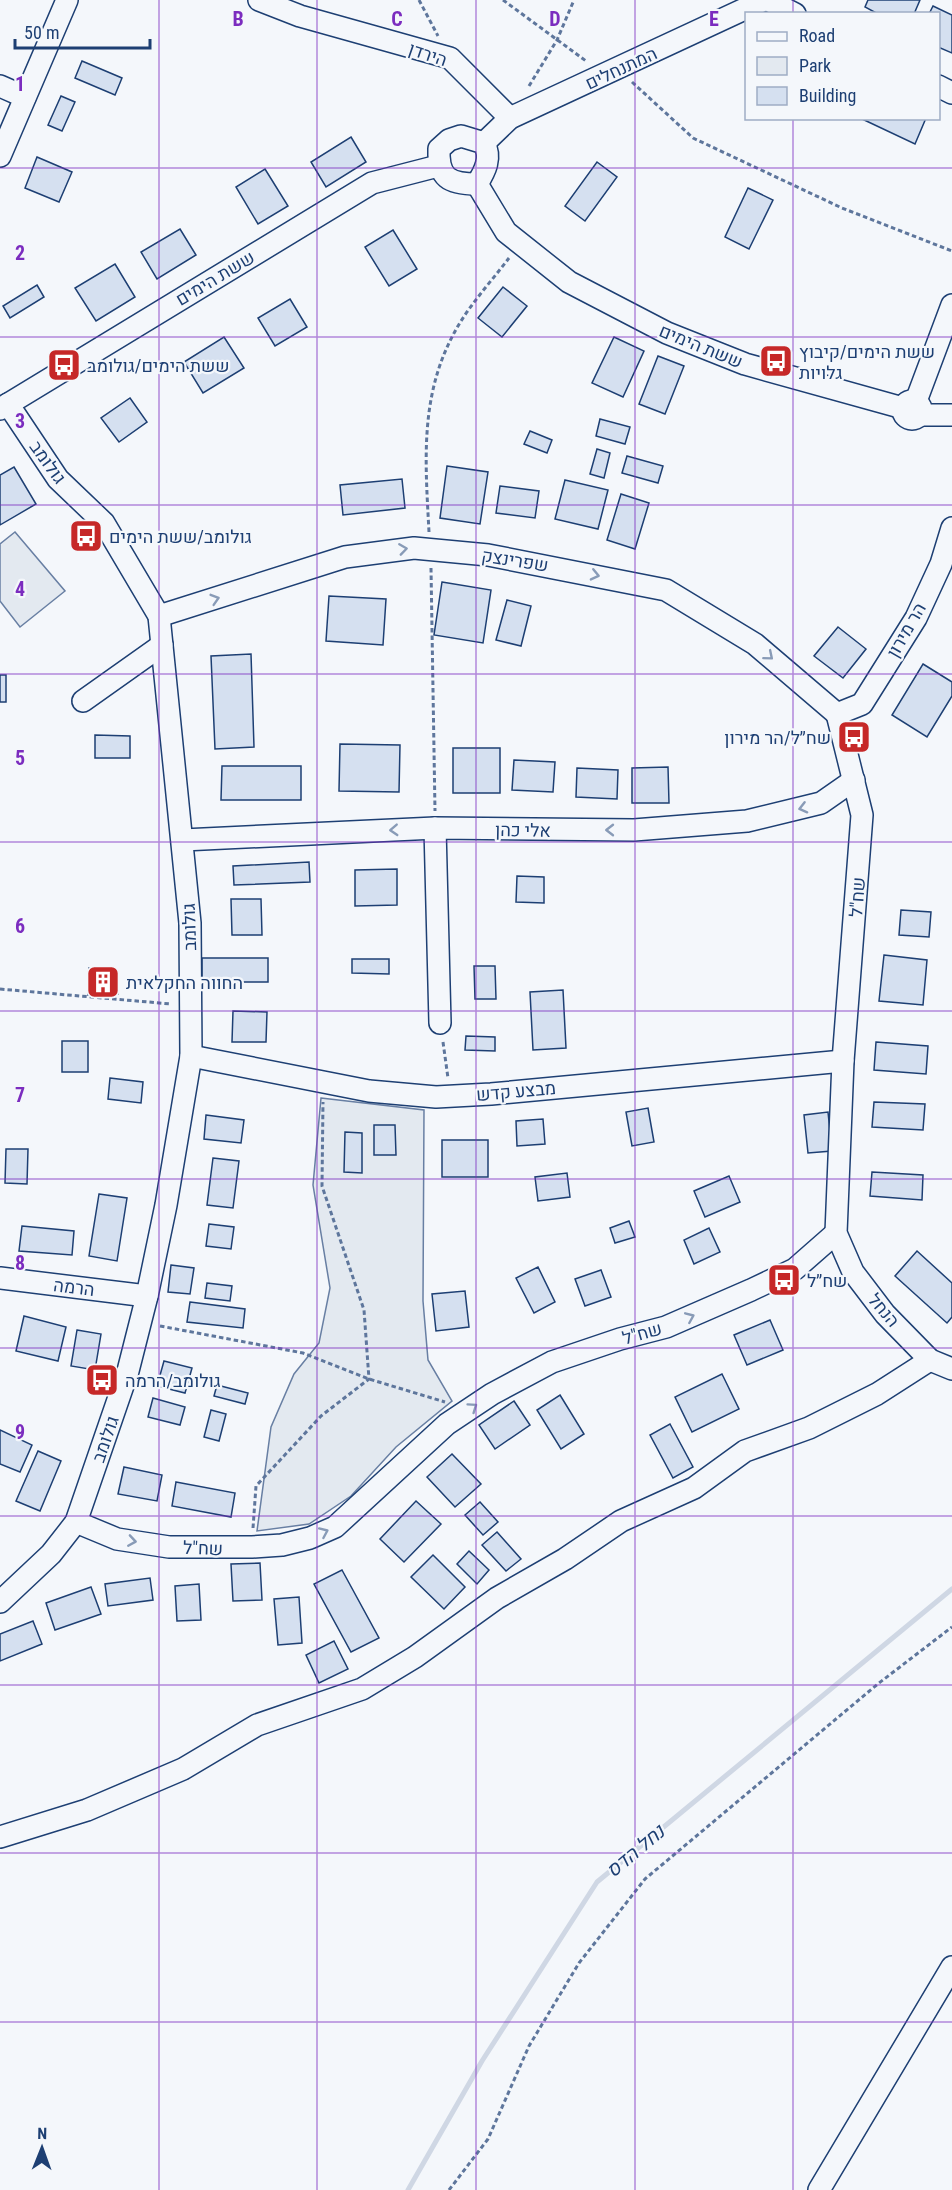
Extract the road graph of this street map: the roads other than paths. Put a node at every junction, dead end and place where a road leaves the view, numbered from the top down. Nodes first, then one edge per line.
1 (67, 0) edge
2 (259, 0) edge
3 (766, 0) edge
4 (791, 12) edge
5 (0, 86) edge
6 (25, 97) junction
7 (510, 118) junction
8 (484, 143) junction
9 (0, 156) edge
10 (438, 166) junction
11 (477, 184) junction
12 (952, 305) edge
13 (4, 406) edge
14 (913, 408) junction
15 (952, 415) edge
16 (952, 528) edge
17 (159, 616) junction
18 (162, 645) junction
19 (83, 701) dead end
20 (837, 714) junction
21 (854, 780) junction
22 (435, 828) junction
23 (183, 840) junction
24 (440, 1023) road end
25 (191, 1056) junction
26 (843, 1061) junction
27 (836, 1233) junction
28 (0, 1278) edge
29 (147, 1296) junction
30 (930, 1360) junction
31 (952, 1369) edge
32 (76, 1522) junction
33 (0, 1602) edge
34 (0, 1837) edge
35 (952, 1967) edge
36 (819, 2190) edge

1 - 6 street
2 - 7 street, הירדן
3 - 4 street, המתנחלים
3 - 7 street, המתנחלים
5 - 6 street
6 - 9 street
7 - 8 street, המתנחלים
8 - 10 street
8 - 11 street
10 - 11 street
10 - 13 street, ששת הימים
11 - 14 street, ששת הימים
12 - 14 street
13 - 17 street, גולומב
14 - 15 street, ששת הימים
16 - 20 street, הר מירון
17 - 18 street, גולומב
17 -> 20 street, שפרינצק
18 - 19 street
18 - 23 street, גולומב
20 - 21 street, שח"ל
21 -> 22 street, אלי כהן
21 - 26 street, שח"ל
22 -> 23 street, אלי כהן
22 - 24 street
23 - 25 street, גולומב
25 - 26 street, מבצע קדש
25 - 29 street, גולומב
26 - 27 street, שח"ל
27 - 30 street, הנחל
32 -> 27 street, שח"ל
28 - 29 street, הרמה
29 - 32 street, גולומב
30 - 31 street, הנחל
30 - 34 street
32 - 33 street
35 - 36 street

